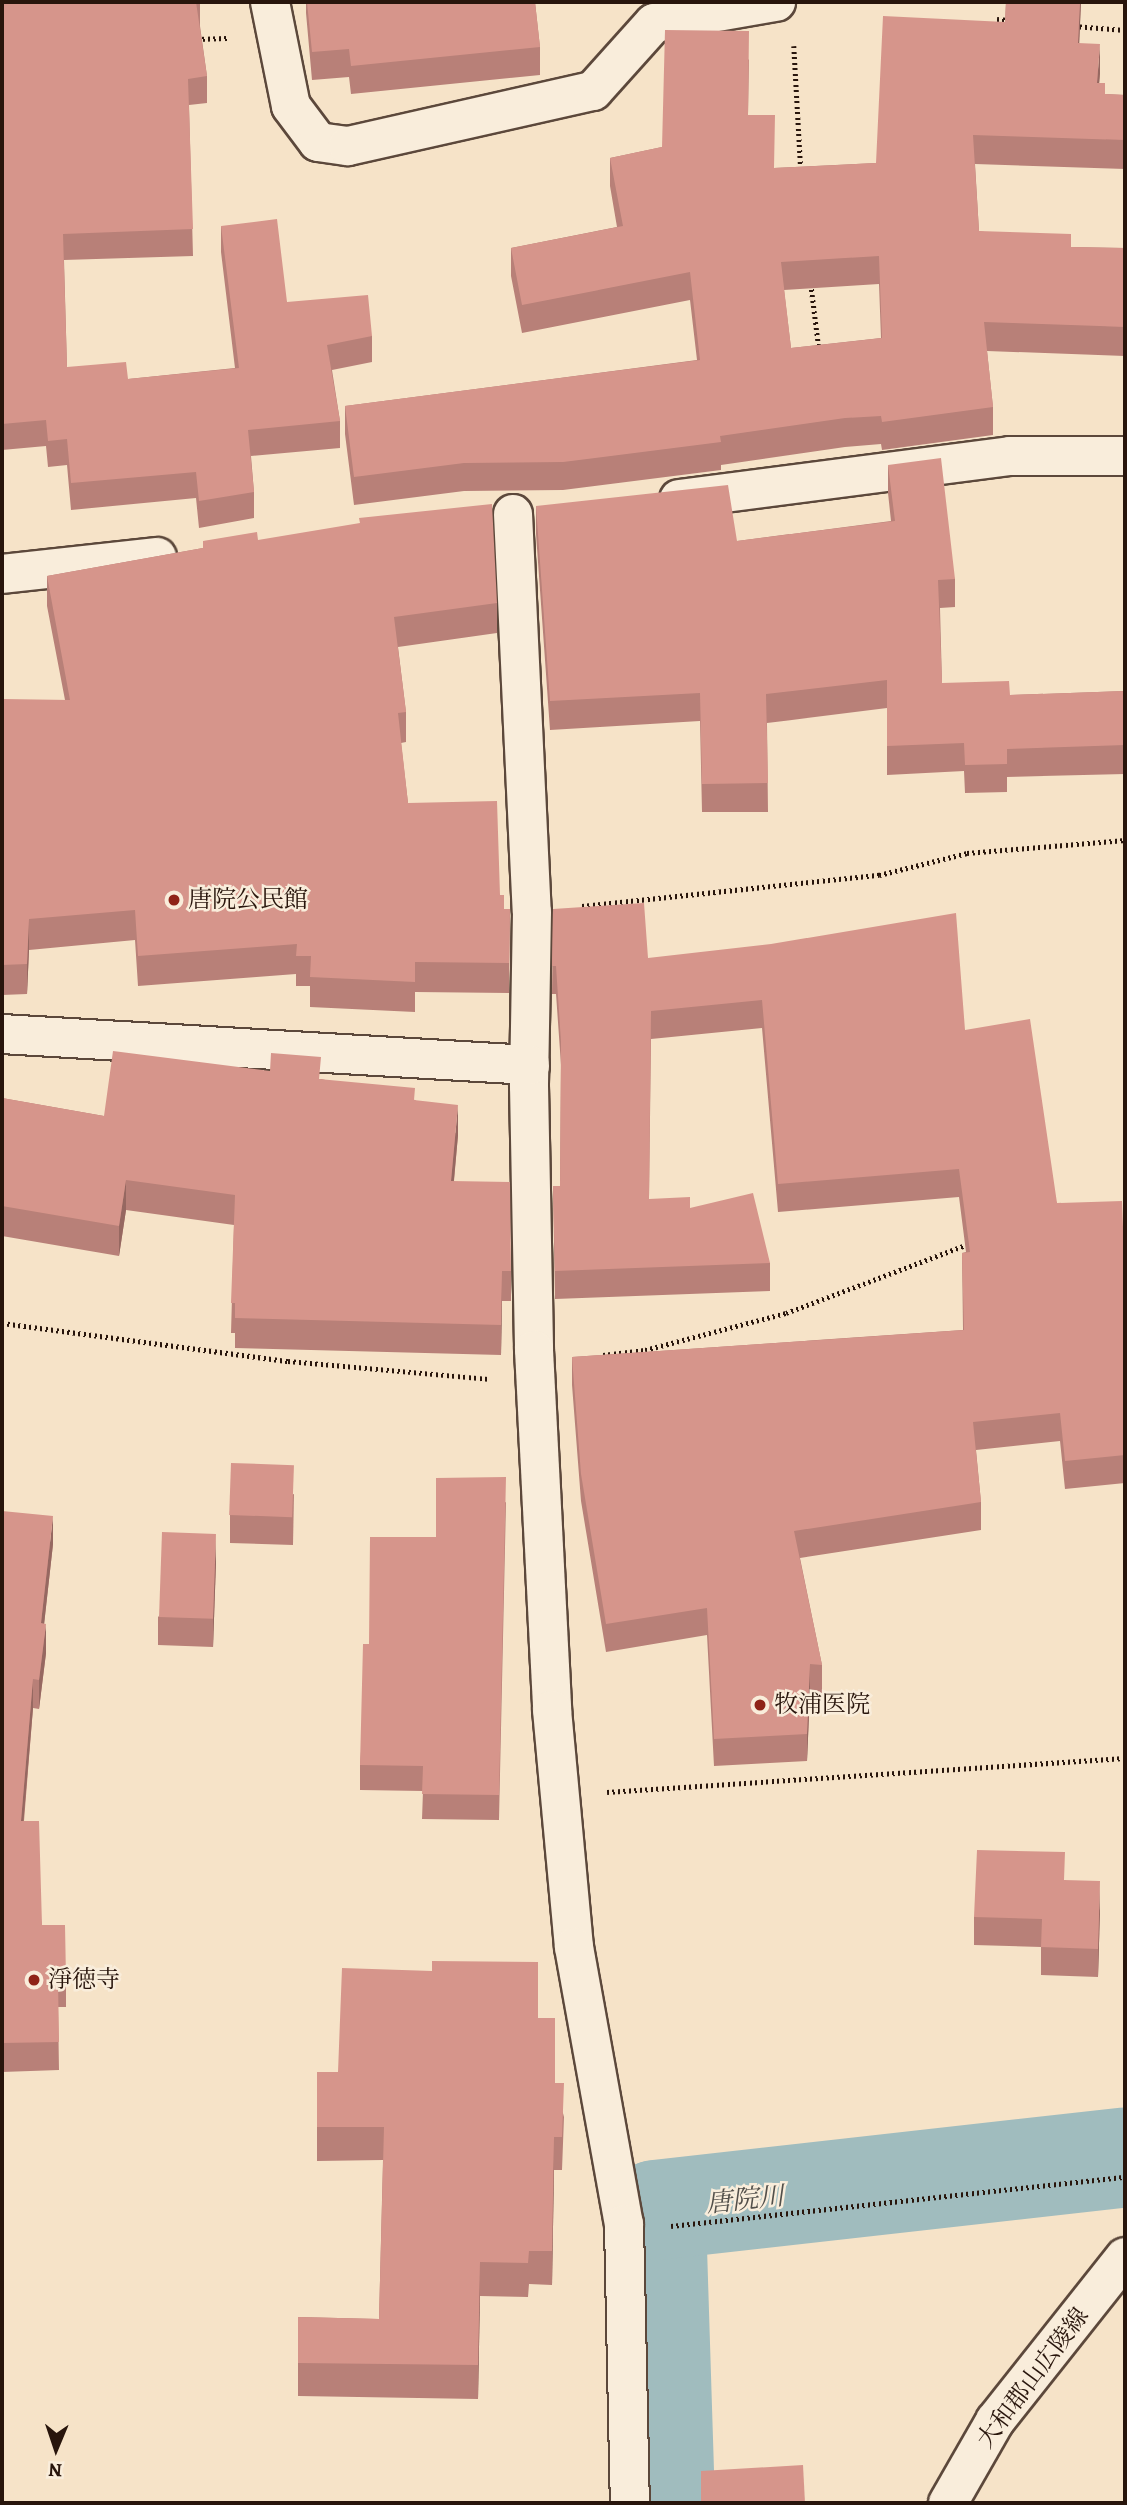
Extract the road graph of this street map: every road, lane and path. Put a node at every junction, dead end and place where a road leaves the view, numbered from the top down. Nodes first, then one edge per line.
1 (776, 2) edge
2 (273, 18) edge
3 (997, 19) edge
4 (1023, 21) edge
5 (1061, 24) edge
6 (1125, 30) edge
7 (182, 40) edge
8 (794, 43) dead end
9 (801, 183) edge
10 (810, 278) edge
11 (820, 359) edge
12 (1125, 456) edge
13 (646, 503) edge
14 (552, 513) edge
15 (197, 550) edge
16 (2, 574) edge
17 (1125, 840) edge
18 (532, 912) junction
19 (2, 1034) edge
20 (530, 1065) junction
21 (981, 1240) edge
22 (2, 1323) edge
23 (537, 1373) junction
24 (1125, 1758) edge
25 (560, 1795) junction
26 (1125, 2177) edge
27 (625, 2231) junction
28 (1125, 2257) edge
29 (630, 2503) edge
30 (948, 2503) edge

1 - 2 street
2 - 7 path
3 - 4 path
5 - 6 path
8 - 9 path
10 - 11 path
12 - 13 street
14 - 18 street
15 - 16 street
17 - 18 path
18 - 20 street
19 - 20 street
20 - 23 street
21 - 23 path
22 - 23 path
23 - 25 street
24 - 25 path
25 - 27 street
26 - 27 path
27 - 29 street
28 - 30 street, 大和郡山広陵線

